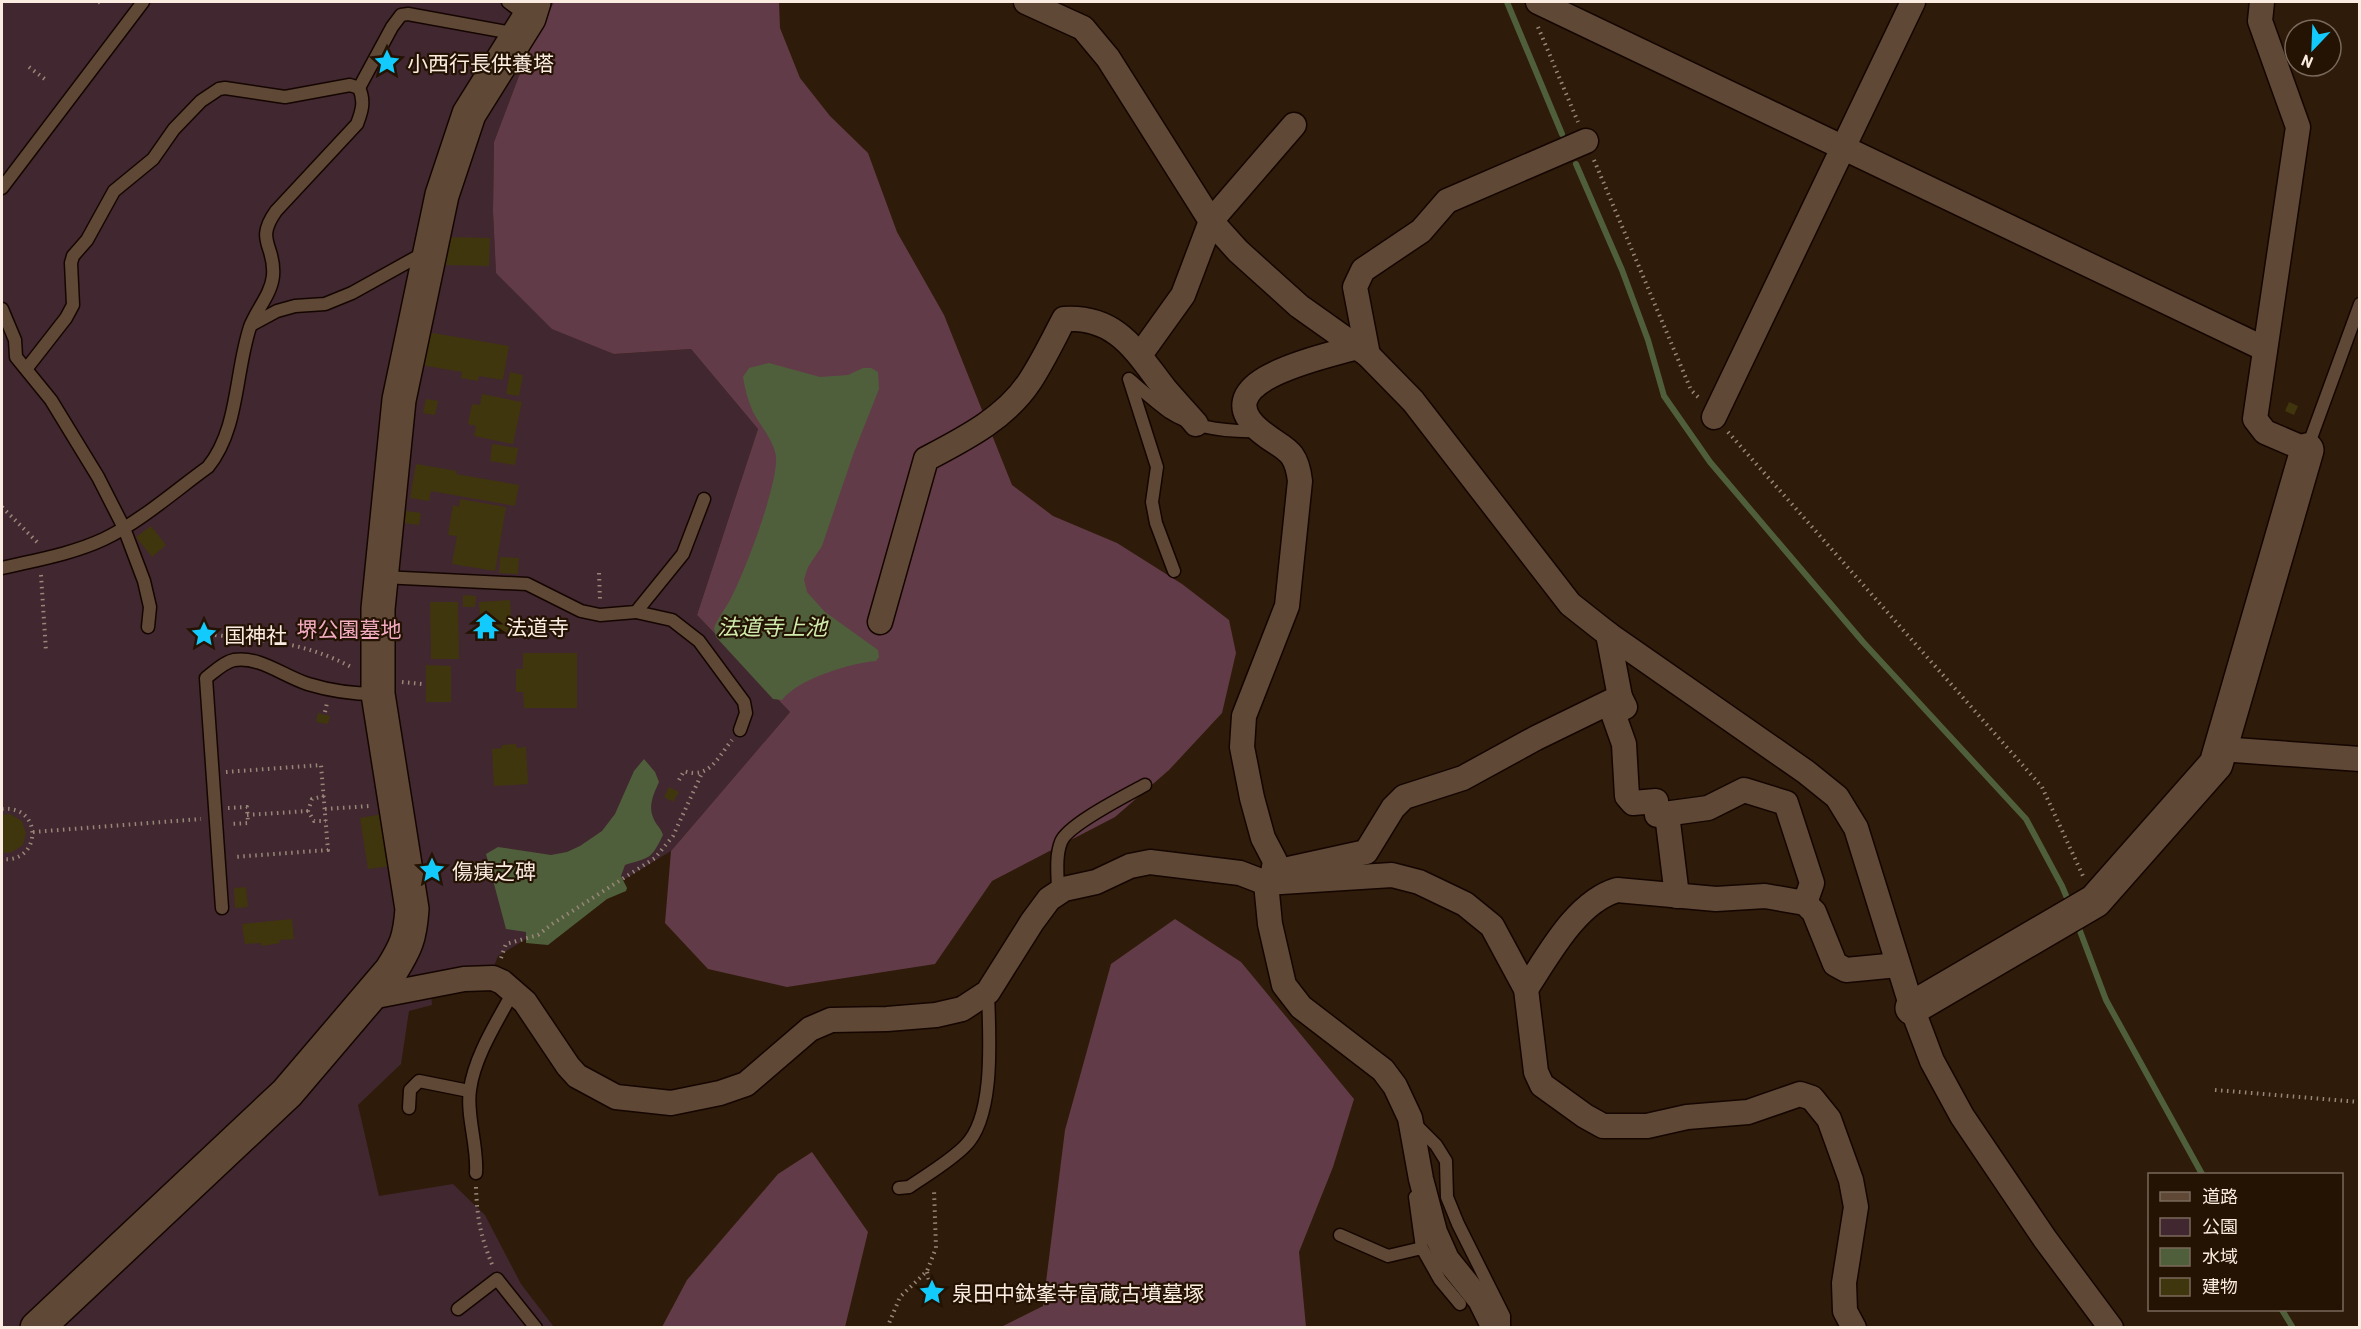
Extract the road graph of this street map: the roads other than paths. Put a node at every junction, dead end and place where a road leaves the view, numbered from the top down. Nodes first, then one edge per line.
1 (143, 2) edge
2 (1026, 2) edge
3 (1067, 2) edge
4 (1912, 2) edge
5 (2262, 2) edge
6 (1537, 12) edge
7 (522, 14) edge
8 (1083, 28) junction
9 (359, 88) junction
10 (1294, 125) dead end
11 (1586, 141) road end
12 (1843, 147) junction
13 (2, 188) edge
14 (1211, 221) junction
15 (430, 250) junction
16 (2360, 304) edge
17 (2, 309) edge
18 (251, 326) junction
19 (2265, 348) junction
20 (1362, 351) junction
21 (1140, 355) junction
22 (27, 368) junction
23 (1714, 417) road end
24 (1196, 424) junction
25 (1260, 432) junction
26 (2307, 450) junction
27 (704, 499) dead end
28 (124, 528) junction
29 (2, 568) edge
30 (1174, 571) dead end
31 (381, 576) junction
32 (636, 612) junction
33 (880, 622) dead end
34 (148, 627) dead end
35 (1608, 634) junction
36 (378, 694) junction
37 (1620, 697) junction
38 (740, 730) road end
39 (2220, 749) junction
40 (2360, 759) edge
41 (1145, 785) dead end
42 (1667, 814) junction
43 (1269, 878) junction
44 (1058, 893) junction
45 (1677, 896) junction
46 (1805, 903) junction
47 (222, 908) dead end
48 (1898, 965) junction
49 (1526, 989) junction
50 (513, 992) junction
51 (988, 992) junction
52 (370, 997) junction
53 (1912, 1008) junction
54 (469, 1091) junction
55 (409, 1108) dead end
56 (1410, 1118) junction
57 (476, 1173) road end
58 (1421, 1179) junction
59 (899, 1188) dead end
60 (1340, 1235) dead end
61 (1422, 1248) junction
62 (1460, 1304) dead end
63 (458, 1309) dead end
64 (37, 1328) edge
65 (536, 1328) edge
66 (1494, 1328) edge
67 (1504, 1328) edge
68 (1854, 1328) edge
69 (2111, 1328) edge

1 - 13 lane
2 - 8 street
3 - 8 street
4 - 12 street
5 - 19 street
6 - 12 street
7 - 9 lane
7 - 15 street
8 - 14 street
9 - 18 lane
9 - 22 lane
10 - 14 street
11 - 20 street
12 - 19 street
12 - 23 street
14 - 20 street
14 - 21 street
15 - 18 lane
15 - 31 street
16 - 26 lane
17 - 22 lane
18 - 28 lane
19 - 26 street
20 - 25 street
20 - 35 street
21 - 24 street
21 - 33 street
22 - 28 lane
24 - 25 lane
24 - 30 lane
25 - 43 street
26 - 39 street
27 - 32 lane
28 - 29 lane
28 - 34 lane
31 - 32 lane
31 - 36 street
32 - 38 lane
35 - 37 street
35 - 48 street
36 - 47 lane
36 - 52 street
37 - 42 street
37 - 43 street
39 - 40 street
39 - 53 street
41 - 44 lane
42 - 45 street
42 - 46 street
43 - 44 street
43 - 49 street
43 - 56 street
44 - 51 street
45 - 46 street
45 - 49 street
46 - 48 street
48 - 53 street
49 - 68 street
50 - 51 street
50 - 52 street
50 - 54 lane
51 - 59 lane
52 - 64 street
53 - 69 street
54 - 55 lane
54 - 57 lane
56 - 58 street
56 - 67 lane
58 - 61 lane
58 - 66 street
60 - 61 lane
61 - 62 lane
63 - 65 lane

